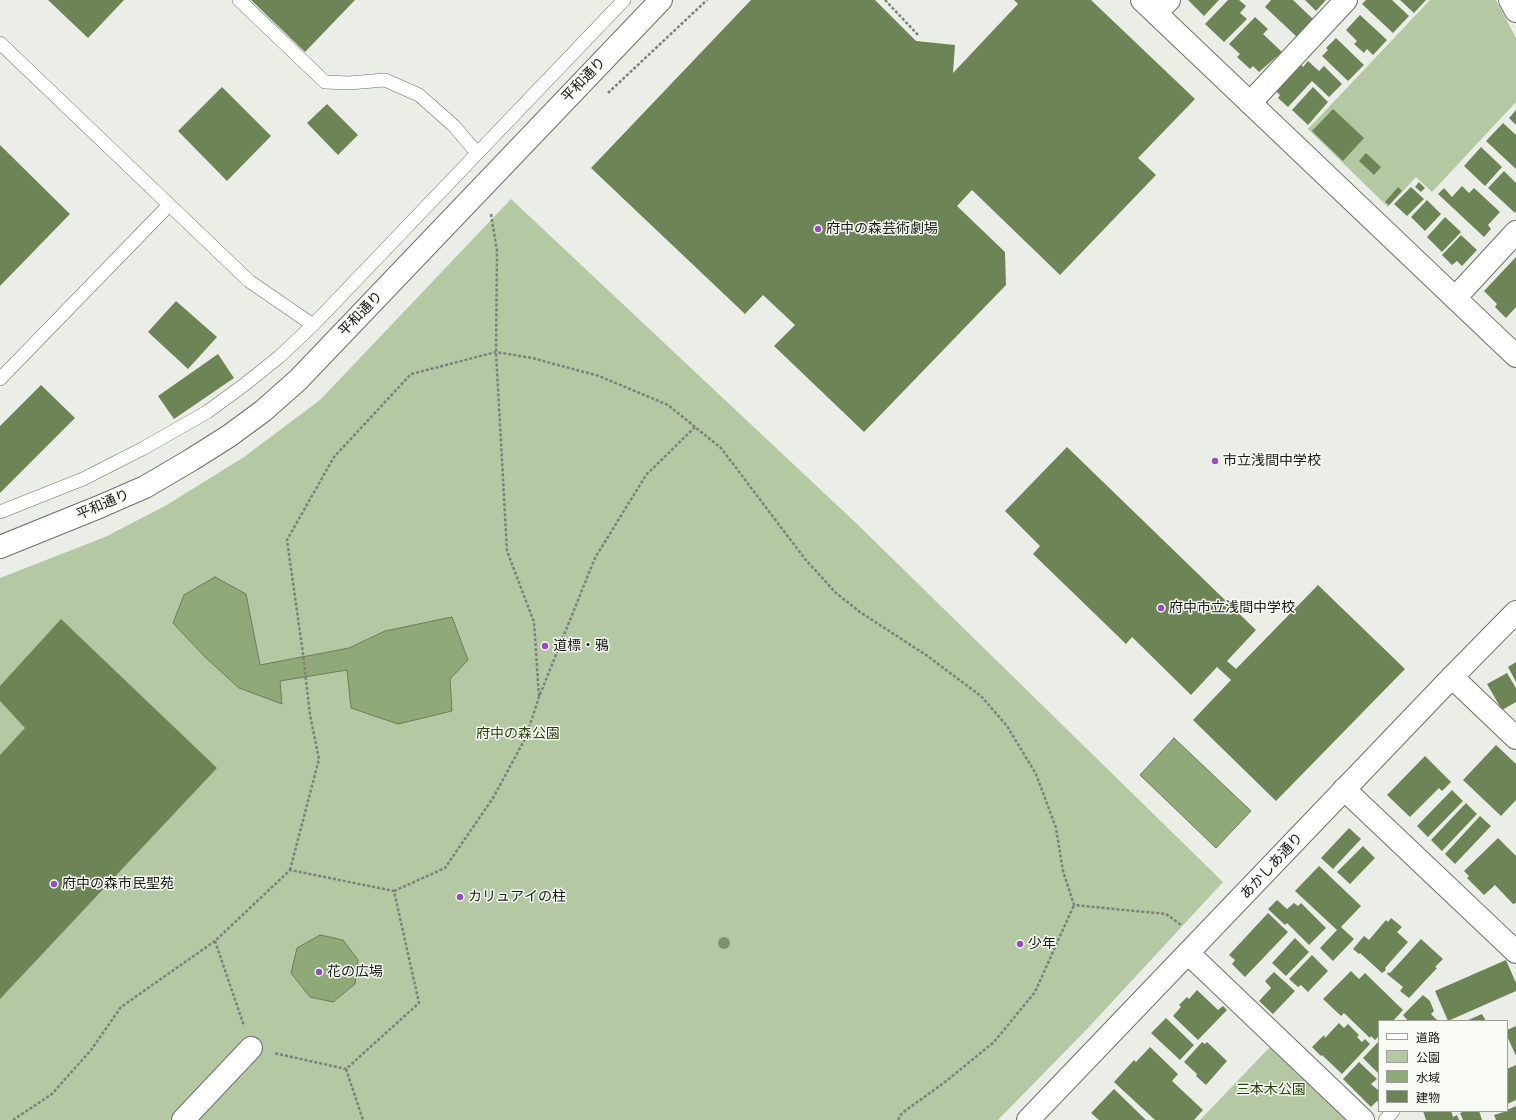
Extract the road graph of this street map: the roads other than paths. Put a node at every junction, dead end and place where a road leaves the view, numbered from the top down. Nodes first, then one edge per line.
1 (239, 0) edge
2 (624, 0) edge
3 (661, 0) edge
4 (1346, 0) edge
5 (1510, 0) edge
6 (1156, 4) edge
7 (1516, 11) edge
8 (0, 43) edge
9 (1250, 103) junction
10 (477, 153) junction
11 (169, 205) junction
12 (1516, 232) edge
13 (1455, 298) junction
14 (313, 325) junction
15 (1516, 356) edge
16 (0, 379) edge
17 (0, 512) edge
18 (0, 547) edge
19 (1516, 612) edge
20 (1452, 677) junction
21 (1516, 738) edge
22 (1344, 789) junction
23 (1195, 946) junction
24 (1516, 952) edge
25 (251, 1048) road end
26 (1392, 1112) edge
27 (182, 1120) edge
28 (1028, 1120) edge
29 (1363, 1120) edge
30 (1385, 1120) edge

1 - 10 lane
2 - 10 lane
3 - 18 street, 平和通り
4 - 9 street
5 - 7 street
6 - 9 street
8 - 11 lane
9 - 13 street
10 - 14 lane
11 - 14 lane
11 - 16 lane
12 - 13 street
13 - 15 street
14 - 17 lane
19 - 20 street, あかしあ通り
20 - 21 street
20 - 22 street, あかしあ通り
22 - 23 street, あかしあ通り
22 - 24 street
23 - 28 street, あかしあ通り
23 - 29 street
25 - 27 street
26 - 30 lane

